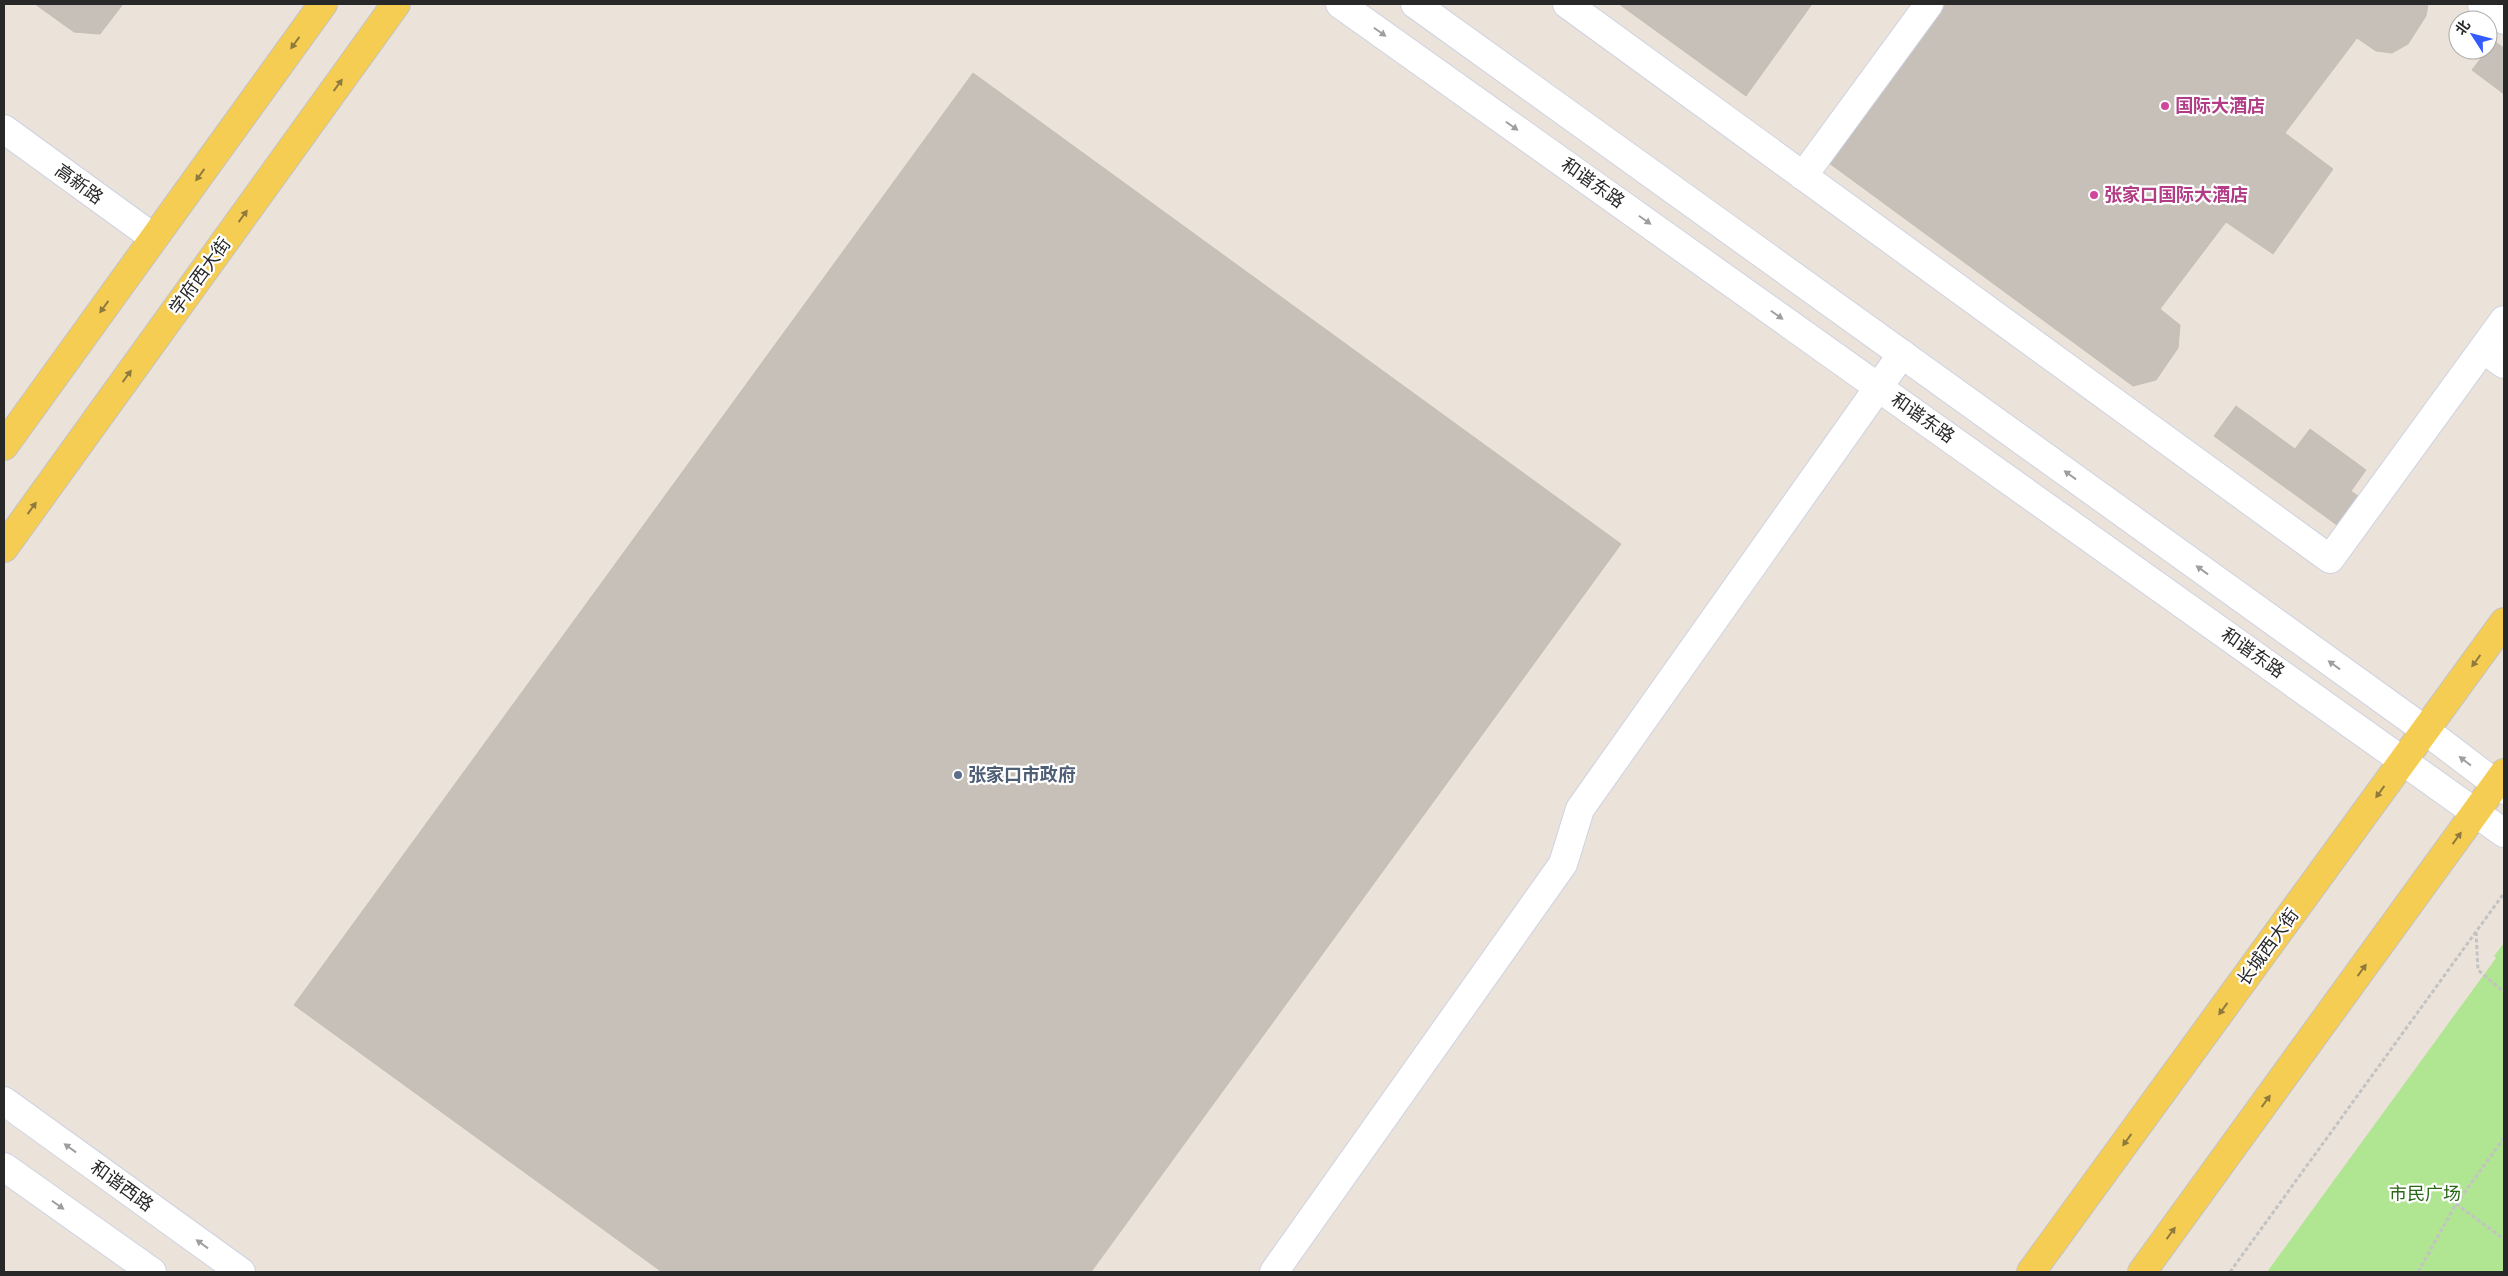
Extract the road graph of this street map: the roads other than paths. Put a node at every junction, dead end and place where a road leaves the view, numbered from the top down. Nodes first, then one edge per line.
1 (324, 4) edge
2 (396, 4) edge
3 (1340, 4) edge
4 (1415, 4) edge
5 (1567, 4) edge
6 (1929, 4) edge
7 (2482, 4) edge
8 (2504, 20) edge
9 (4, 129) edge
10 (1803, 176) junction
11 (154, 238) junction
12 (2504, 320) edge
13 (1902, 354) junction
14 (2494, 356) edge
15 (1880, 388) junction
16 (4, 446) edge
17 (4, 548) edge
18 (2504, 622) edge
19 (2425, 730) junction
20 (2404, 760) junction
21 (2502, 782) edge
22 (2476, 812) junction
23 (2504, 833) edge
24 (4, 1100) edge
25 (4, 1167) edge
26 (152, 1272) edge
27 (241, 1272) edge
28 (1274, 1272) edge
29 (2032, 1272) edge
30 (2142, 1272) edge

1 -> 11 main road
17 -> 2 main road, 学府西大街
3 -> 15 street, 和谐东路
4 - 13 street
5 - 10 street
6 - 10 street
7 - 8 street
9 - 11 street, 高新路
10 - 14 street
11 -> 16 main road
12 - 14 street
13 - 15 street
19 -> 13 street
15 - 20 street, 和谐东路
15 - 28 street
18 -> 19 main road, 长城西大街
19 - 20 main road, 长城西大街
21 -> 19 street
20 - 22 street, 和谐东路
20 -> 29 main road, 长城西大街
21 - 22 main road
22 - 23 street, 和谐东路
30 -> 22 main road
27 -> 24 street, 和谐西路
25 -> 26 street

